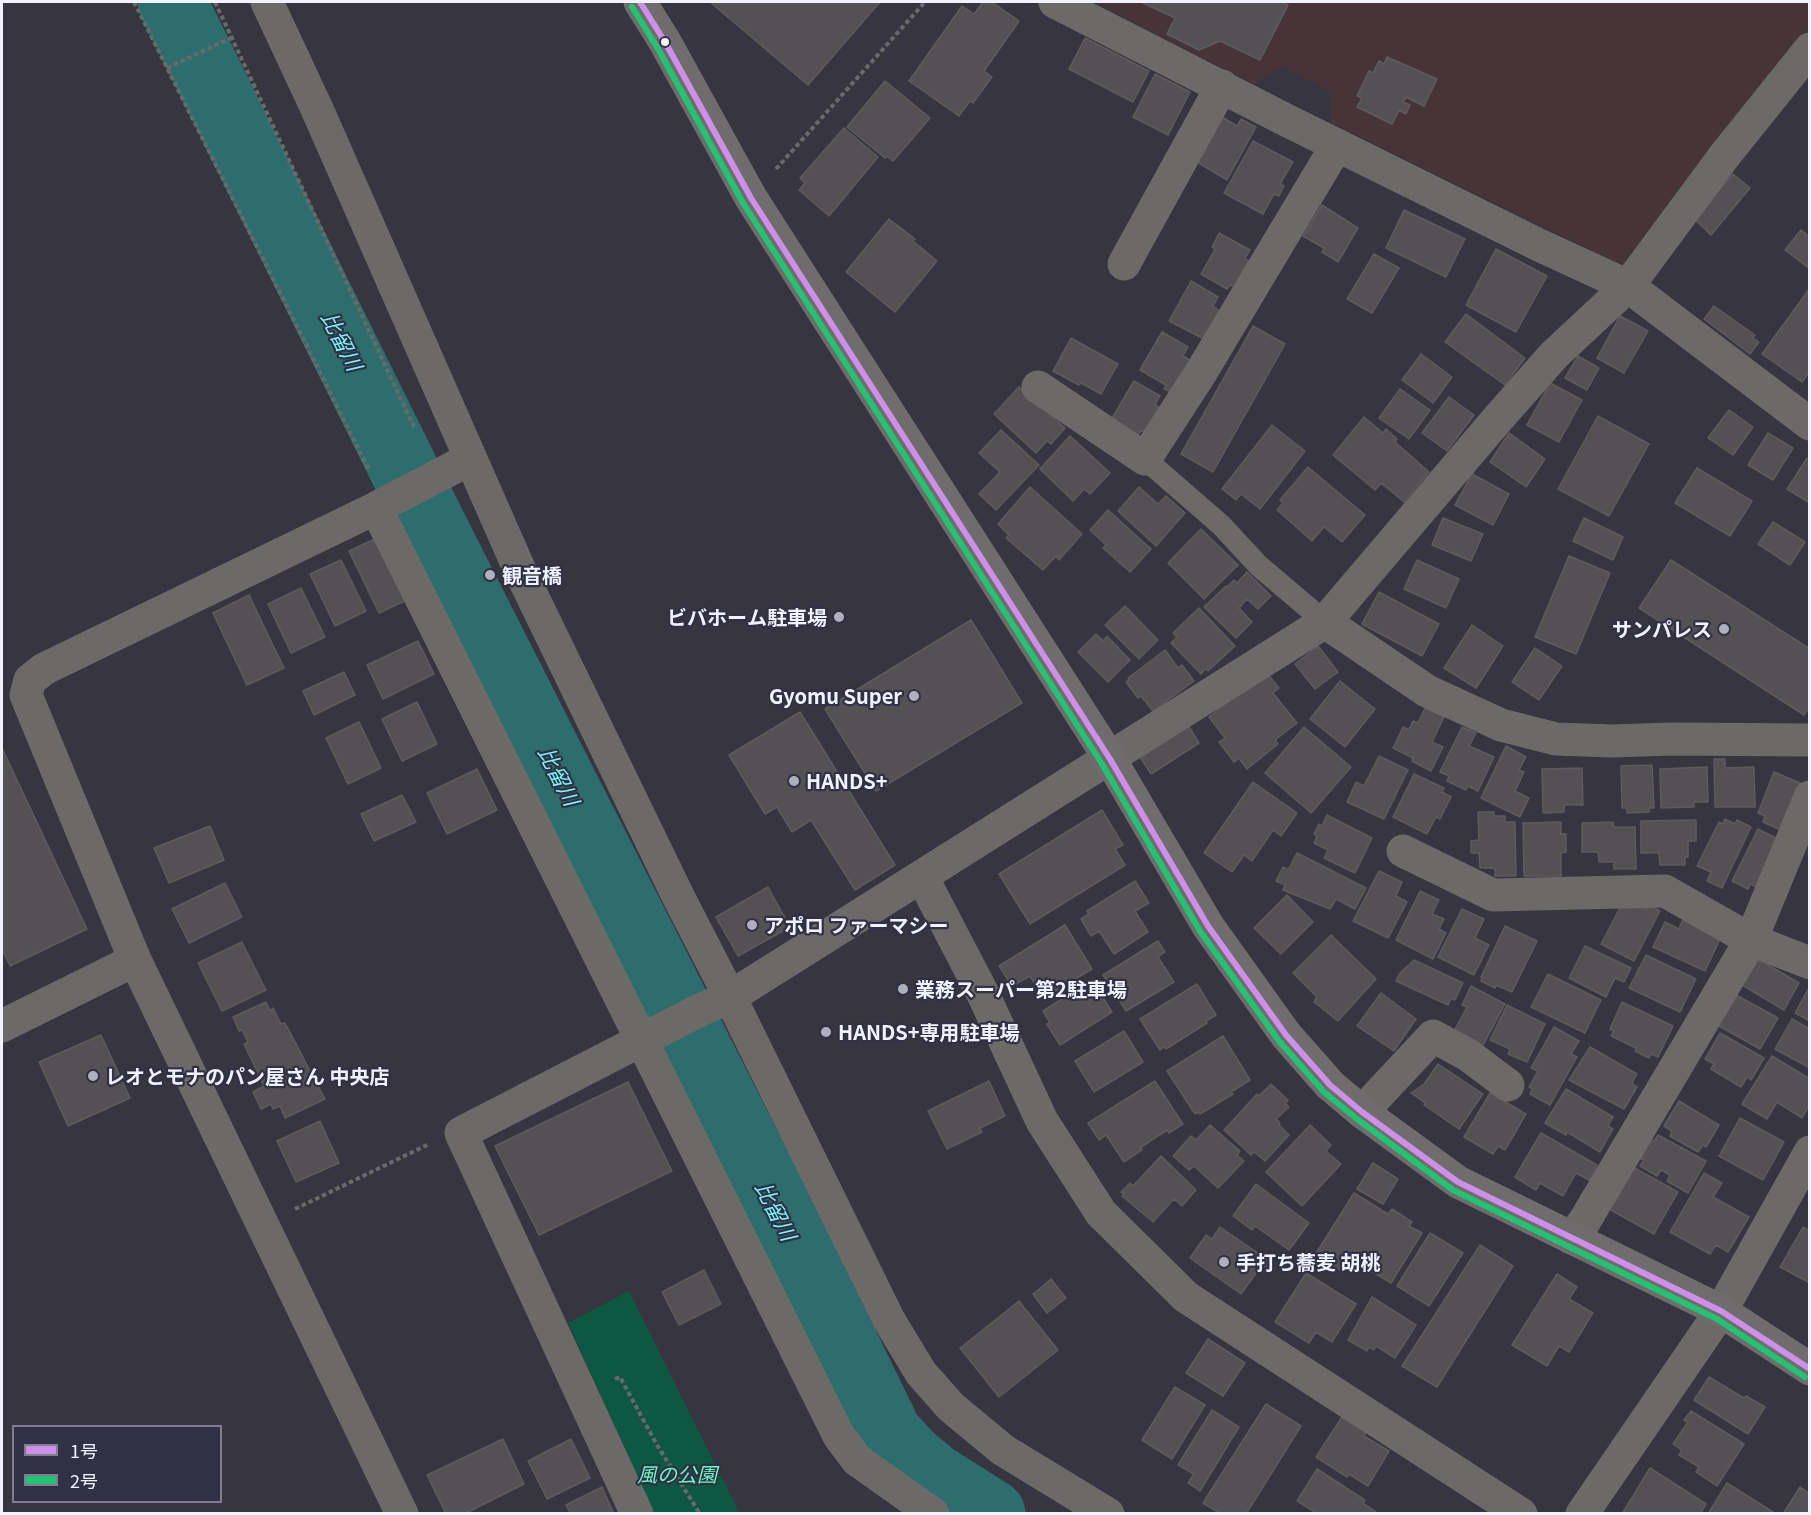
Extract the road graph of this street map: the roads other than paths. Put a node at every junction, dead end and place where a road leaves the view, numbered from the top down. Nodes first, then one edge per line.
1 (267, 2) edge
2 (640, 2) edge
3 (1055, 2) edge
4 (1809, 49) edge
5 (1221, 86) junction
6 (1337, 145) junction
7 (1124, 264) dead end
8 (1628, 286) junction
9 (1038, 387) dead end
10 (1809, 424) edge
11 (470, 459) junction
12 (1145, 459) junction
13 (387, 501) junction
14 (1325, 622) junction
15 (1809, 740) edge
16 (1110, 759) junction
17 (1809, 797) edge
18 (1403, 851) dead end
19 (922, 877) junction
20 (1751, 940) junction
21 (135, 960) junction
22 (1809, 963) edge
23 (730, 997) junction
24 (2, 1026) edge
25 (652, 1035) junction
26 (1508, 1085) dead end
27 (1362, 1112) junction
28 (1809, 1152) edge
29 (1571, 1238) junction
30 (1721, 1311) junction
31 (1809, 1369) edge
32 (402, 1514) edge
33 (637, 1514) edge
34 (933, 1514) edge
35 (1108, 1514) edge
36 (1521, 1514) edge
37 (1582, 1514) edge

1 - 11 street
2 - 16 street
3 - 5 street
4 - 8 street
5 - 6 street
5 - 7 street
6 - 8 street
6 - 12 street
8 - 10 street
8 - 14 street
9 - 12 street
11 - 13 street
11 - 23 street
12 - 14 lane
13 - 21 street
13 - 25 street
14 - 15 street
14 - 16 street
16 - 19 street
16 - 27 street
17 - 20 street
18 - 20 street
19 - 23 street
19 - 36 street
20 - 22 street
20 - 29 street
21 - 24 street
21 - 32 street
23 - 25 street
23 - 35 street
25 - 33 street
25 - 34 street
26 - 27 street
27 - 29 street
28 - 30 street
29 - 30 street
30 - 31 street
30 - 37 street

